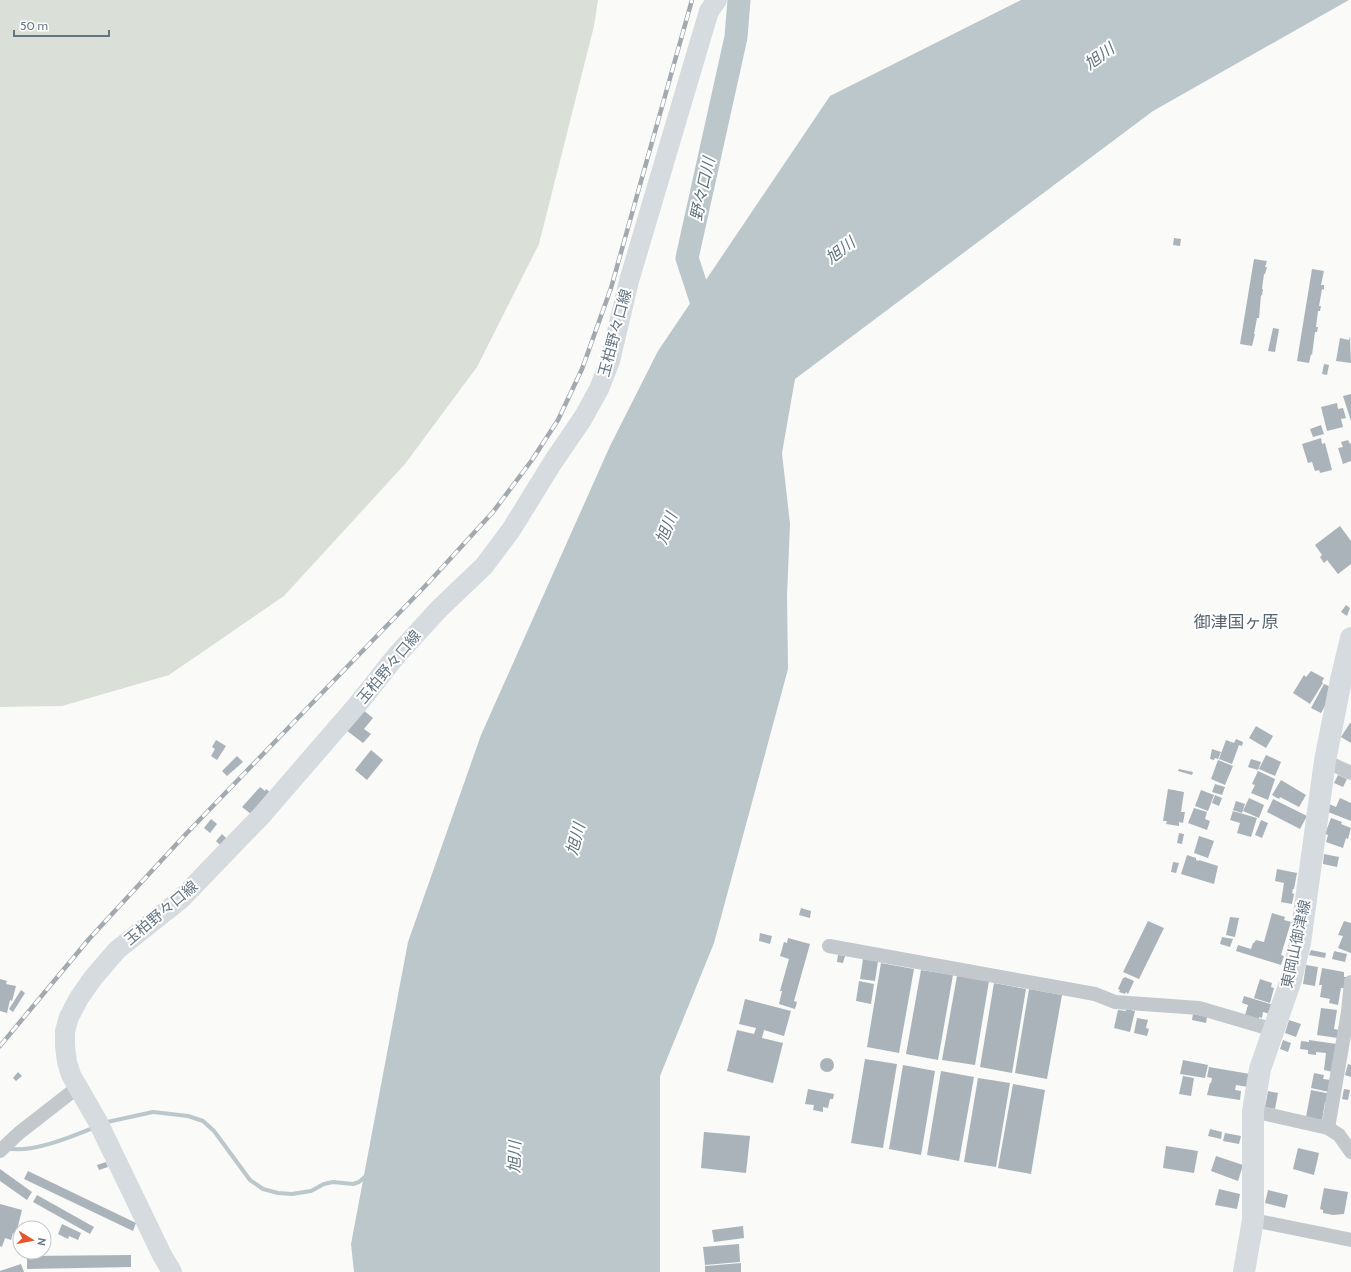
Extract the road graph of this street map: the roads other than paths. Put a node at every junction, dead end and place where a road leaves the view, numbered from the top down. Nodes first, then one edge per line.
1 (717, 0) edge
2 (1351, 638) edge
3 (1325, 761) junction
4 (1351, 773) edge
5 (829, 946) dead end
6 (1351, 982) edge
7 (1274, 1030) junction
8 (78, 1087) junction
9 (1253, 1111) junction
10 (1328, 1128) junction
11 (4, 1147) edge
12 (1351, 1152) edge
13 (1253, 1220) junction
14 (1351, 1240) edge
15 (172, 1272) edge
16 (1244, 1272) edge

1 - 8 main road, 玉柏野々口線
2 - 3 main road, 東岡山御津線
3 - 4 street
3 - 7 main road, 東岡山御津線
5 - 7 street
6 - 10 street
7 - 9 main road, 東岡山御津線
8 - 11 street
8 - 15 main road, 玉柏野々口線
9 - 10 street
9 - 13 main road, 東岡山御津線
10 - 12 street
13 - 14 street
13 - 16 main road, 東岡山御津線

